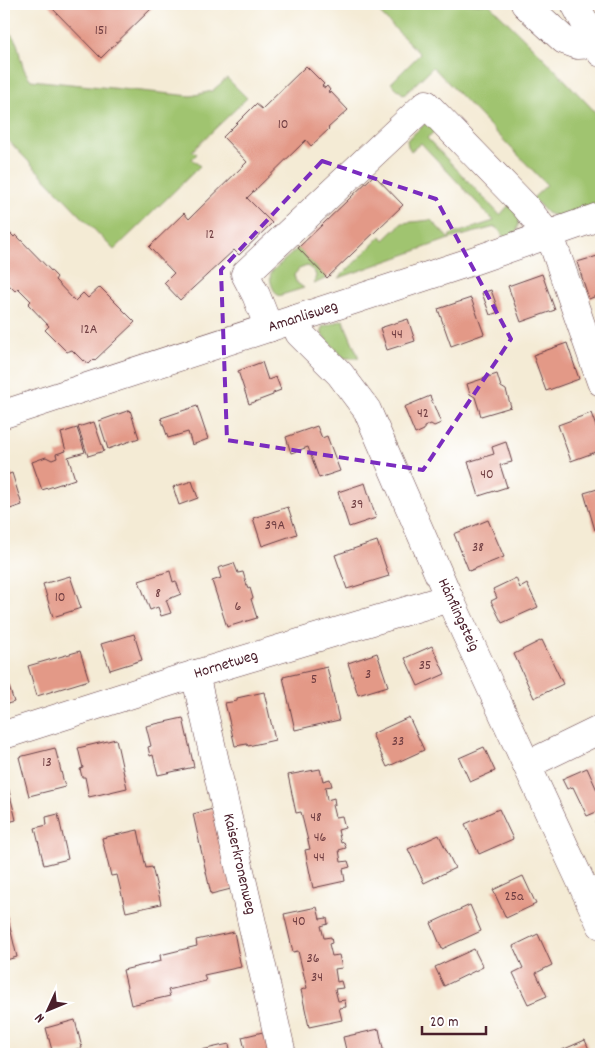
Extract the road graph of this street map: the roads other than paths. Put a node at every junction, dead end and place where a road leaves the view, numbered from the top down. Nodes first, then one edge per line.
1 (525, 4) edge
2 (575, 4) edge
3 (598, 48) edge
4 (601, 216) edge
5 (548, 235) junction
6 (295, 319) junction
7 (269, 328) junction
8 (601, 382) edge
9 (4, 414) edge
10 (450, 598) junction
11 (195, 674) junction
12 (601, 729) edge
13 (4, 735) edge
14 (527, 765) junction
15 (601, 925) edge
16 (282, 1054) edge

1 - 3 street
2 - 3 street
4 - 5 street, Amanlisweg
5 - 6 street, Amanlisweg
5 - 7 street
5 - 8 street
6 - 7 street, Amanlisweg
6 - 10 street, Hänflingsteig
7 - 9 street, Amanlisweg
10 - 11 street, Hornetweg
10 - 14 street, Hänflingsteig
11 - 13 street, Hornetweg
11 - 16 street, Kaiserkronenweg
12 - 14 street
14 - 15 street, Hänflingsteig

